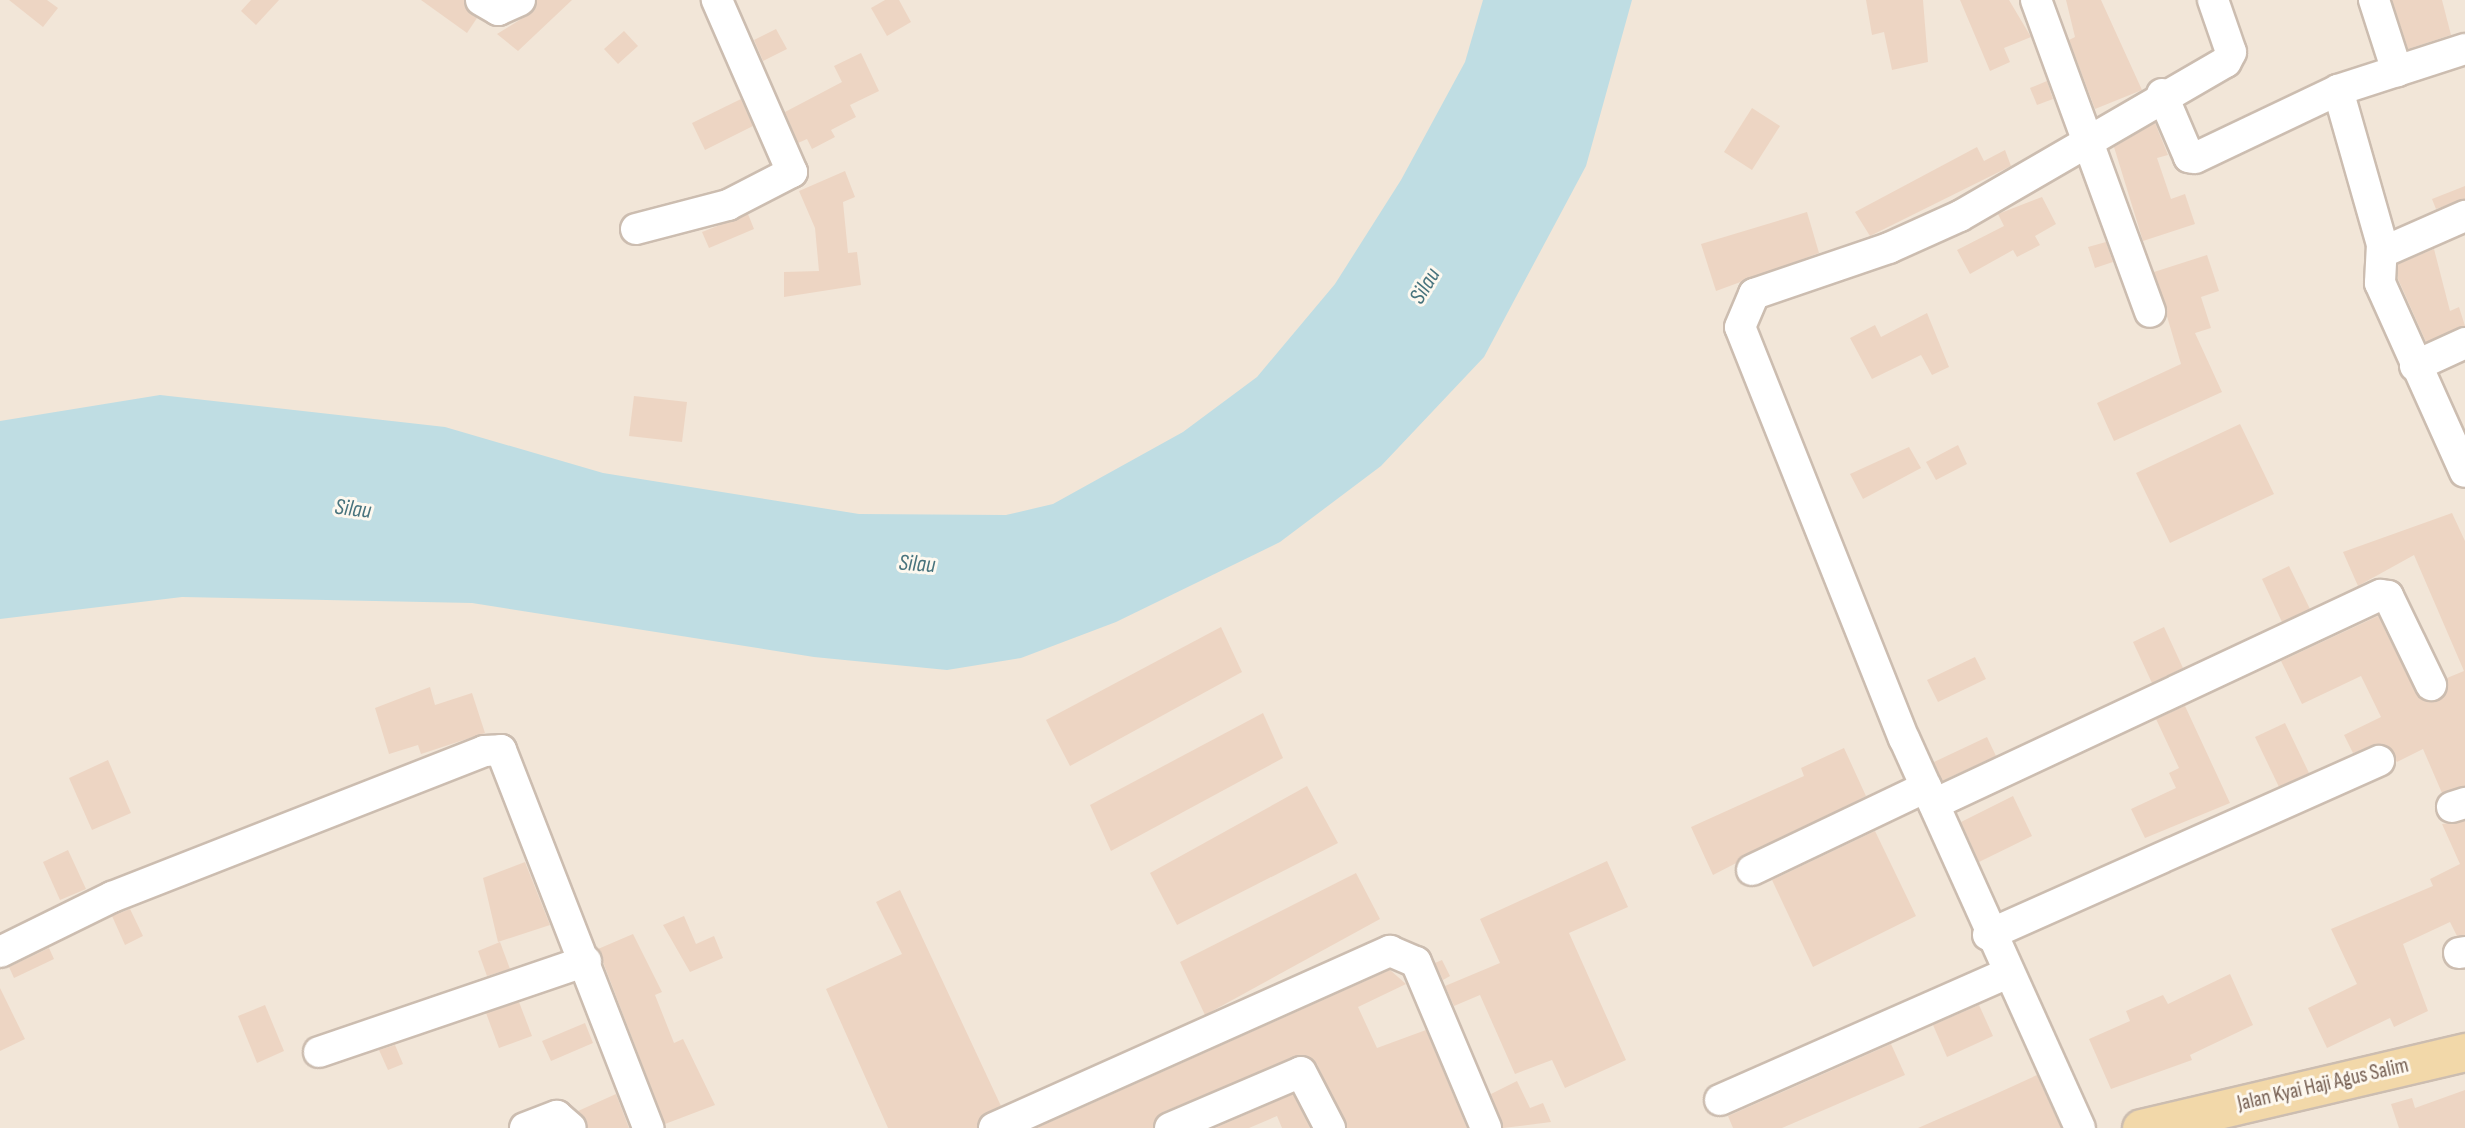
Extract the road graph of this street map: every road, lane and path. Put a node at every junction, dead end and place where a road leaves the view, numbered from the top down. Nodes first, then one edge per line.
1 (481, 0) edge
2 (520, 0) edge
3 (717, 0) edge
4 (2036, 0) edge
5 (2213, 0) edge
6 (2374, 0) edge
7 (2465, 49) edge
8 (2397, 71) junction
9 (2338, 90) junction
10 (2162, 94) junction
11 (2089, 138) junction
12 (2465, 216) edge
13 (636, 229) dead end
14 (2383, 252) junction
15 (2150, 312) dead end
16 (2465, 343) edge
17 (2415, 366) junction
18 (2465, 472) edge
19 (2431, 685) dead end
20 (2379, 761) dead end
21 (1930, 796) junction
22 (1752, 870) dead end
23 (1988, 935) junction
24 (0, 952) edge
25 (586, 961) junction
26 (2006, 974) junction
27 (319, 1052) dead end
28 (2465, 1052) edge
29 (1720, 1100) dead end
30 (1186, 1125) edge
31 (525, 1128) edge
32 (570, 1128) edge
33 (649, 1128) edge
34 (994, 1128) edge
35 (1330, 1128) edge
36 (1486, 1128) edge
37 (2080, 1128) edge
38 (2141, 1128) edge

1 - 2 street
3 - 13 street
4 - 11 street
5 - 10 street
6 - 8 street
7 - 8 street
8 - 9 street
9 - 10 street
9 - 14 street
10 - 11 street
11 - 15 street
11 - 21 street
12 - 14 street
14 - 17 street
16 - 17 street
17 - 18 street
19 - 21 street
20 - 23 street
21 - 22 street
21 - 23 street
23 - 26 street
24 - 25 street
25 - 27 street
25 - 33 street
26 - 29 street
26 - 37 street
28 - 38 main road, Jalan Kyai Haji Agus Salim
30 - 35 street
31 - 32 street
34 - 36 street

